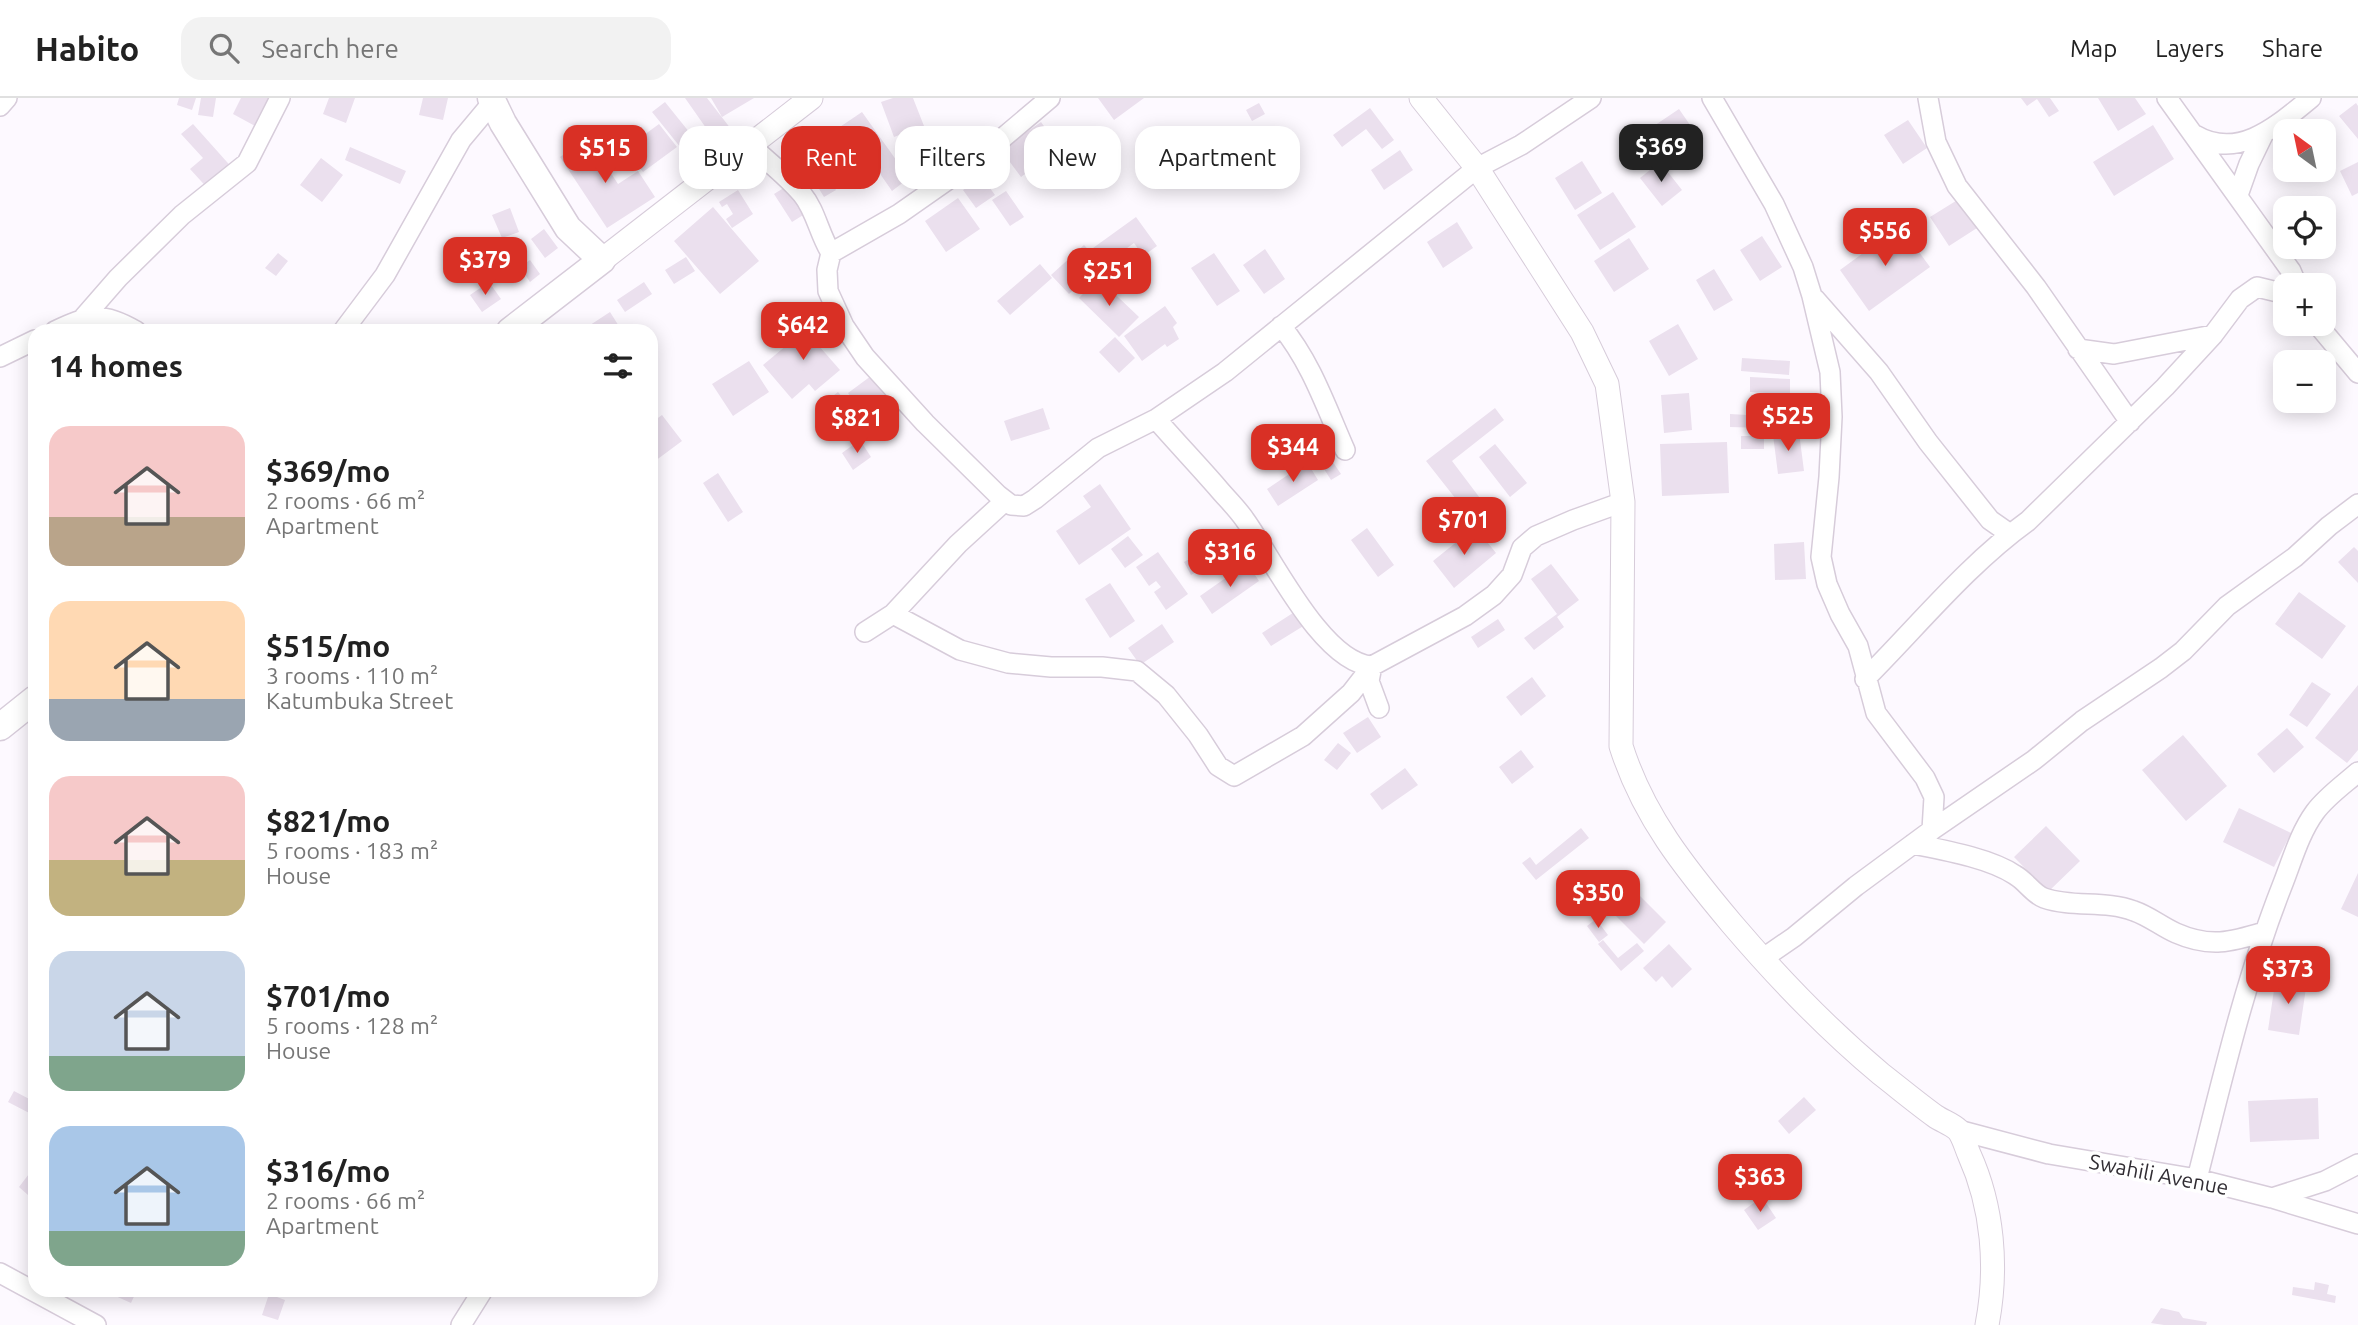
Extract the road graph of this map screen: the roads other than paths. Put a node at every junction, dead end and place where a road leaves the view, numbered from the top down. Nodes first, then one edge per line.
1 (6, 98) edge
2 (280, 98) edge
3 (811, 98) edge
4 (1050, 98) edge
5 (1420, 98) edge
6 (1591, 98) edge
7 (1712, 98) edge
8 (1927, 98) edge
9 (2167, 98) edge
10 (2311, 98) edge
11 (492, 100) edge
12 (0, 106) edge
13 (767, 132) edge
14 (2190, 132) junction
15 (2264, 133) junction
16 (767, 161) edge
17 (1477, 168) junction
18 (694, 189) edge
19 (2238, 195) junction
20 (831, 253) junction
21 (602, 261) junction
22 (2292, 273) edge
23 (2273, 291) edge
24 (1812, 296) junction
25 (84, 317) junction
26 (70, 324) edge
27 (123, 324) edge
28 (348, 324) edge
29 (519, 324) edge
30 (1281, 326) junction
31 (2213, 335) junction
32 (2327, 336) edge
33 (28, 343) edge
34 (2078, 349) junction
35 (0, 356) edge
36 (2358, 373) edge
37 (1156, 419) junction
38 (2130, 422) junction
39 (1345, 450) dead end
40 (1005, 501) junction
41 (1623, 502) junction
42 (2358, 503) edge
43 (2010, 534) junction
44 (893, 614) junction
45 (865, 632) dead end
46 (1372, 666) junction
47 (1866, 679) junction
48 (28, 705) edge
49 (1378, 708) dead end
50 (0, 727) edge
51 (2358, 772) edge
52 (1932, 830) junction
53 (1913, 844) junction
54 (2264, 932) junction
55 (1762, 959) junction
56 (1958, 1130) junction
57 (2358, 1164) edge
58 (2197, 1178) junction
59 (2272, 1198) junction
60 (2358, 1224) edge
61 (0, 1273) edge
62 (28, 1288) edge
63 (44, 1297) edge
64 (479, 1297) edge
65 (96, 1325) edge
66 (461, 1325) edge
67 (1987, 1325) edge

1 - 12 street
2 - 25 street
3 - 13 street
4 - 20 street
5 - 17 street
6 - 17 street
7 - 24 street
8 - 34 street
9 - 14 street
10 - 15 street
11 - 21 main road
11 - 28 street
14 - 15 street
14 - 19 street
15 - 19 street
16 - 20 street
17 - 30 street
17 - 41 street
18 - 21 street
19 - 22 street
20 - 40 street
21 - 29 main road
23 - 31 street
24 - 43 street
24 - 47 street
25 - 26 street
25 - 27 street
30 - 37 street
30 - 39 street
31 - 34 street
31 - 38 street
32 - 36 street
33 - 35 street
34 - 38 street
37 - 40 street
37 - 46 street
38 - 43 street
40 - 44 street
41 - 46 street
41 - 55 street
42 - 52 street
43 - 47 street
44 - 45 street
44 - 46 street
46 - 49 street
47 - 52 street
48 - 50 main road
51 - 54 street
52 - 53 street
53 - 54 street
53 - 55 street
54 - 58 street
55 - 56 street
56 - 58 street, Swahili Avenue
56 - 67 street
57 - 59 street
58 - 59 street, Swahili Avenue
59 - 60 street, Swahili Avenue
61 - 62 street
63 - 65 street
64 - 66 street

